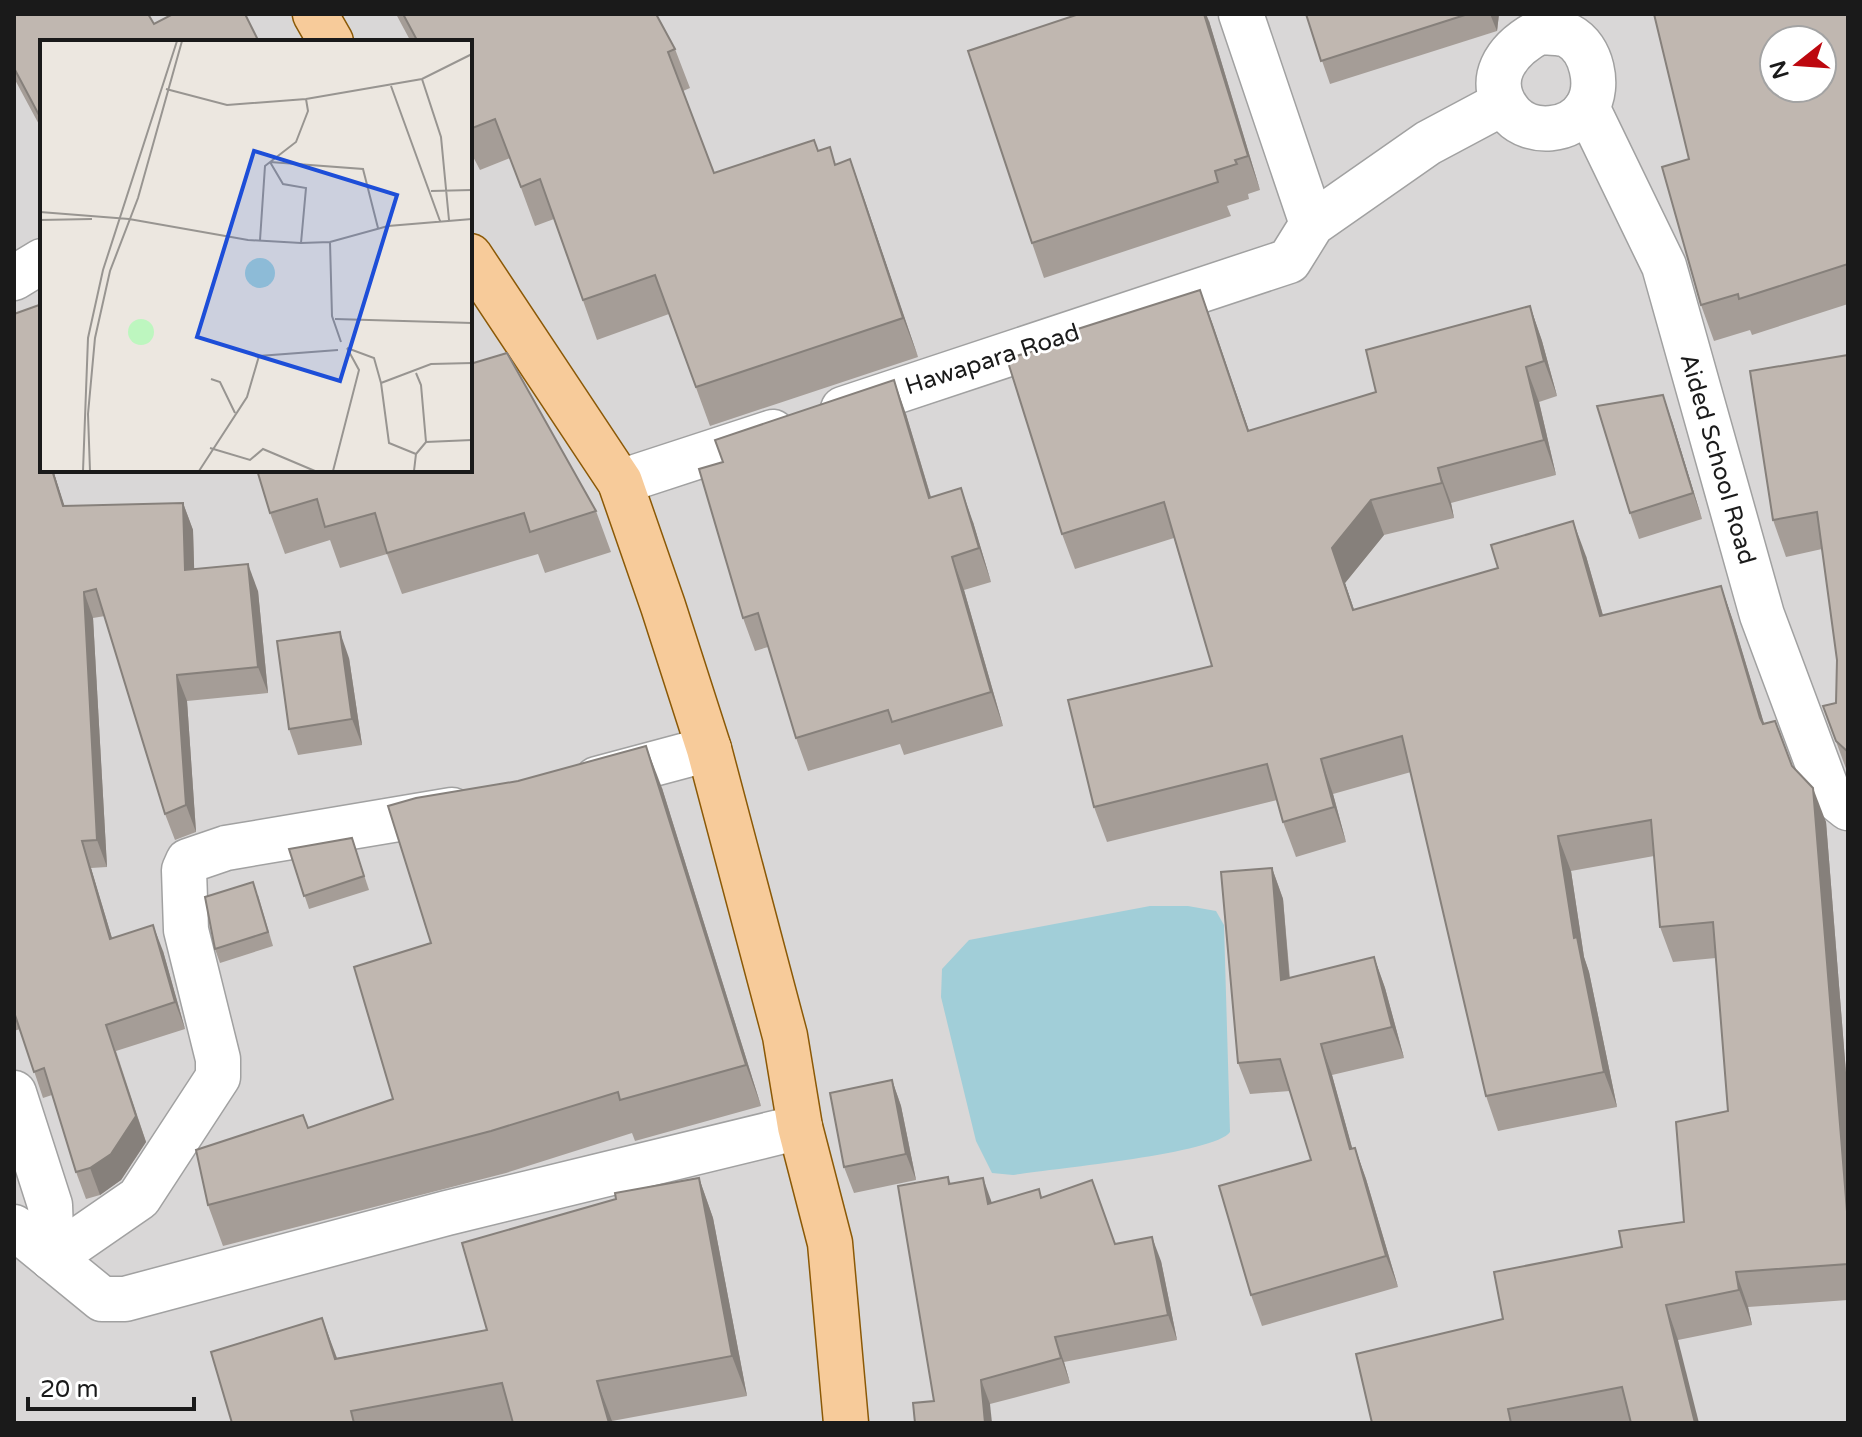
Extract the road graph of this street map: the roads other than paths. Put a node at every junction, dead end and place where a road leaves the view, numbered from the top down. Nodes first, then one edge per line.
1 (315, 14) edge
2 (1241, 14) edge
3 (1540, 20) edge
4 (330, 40) edge
5 (1503, 103) junction
6 (1587, 107) junction
7 (1312, 224) junction
8 (472, 259) edge
9 (40, 262) edge
10 (14, 278) edge
11 (620, 482) junction
12 (709, 749) junction
13 (558, 790) edge
14 (497, 803) edge
15 (1848, 808) edge
16 (14, 1093) edge
17 (800, 1127) junction
18 (14, 1227) edge
19 (52, 1258) junction
20 (846, 1423) edge

1 - 4 main road
2 - 7 street
3 - 5 street
3 - 6 street
5 - 6 street
5 - 7 street, Hawapara Road
6 - 15 street, Aided School Road
7 - 11 street, Hawapara Road
8 - 11 main road
9 - 10 street
11 - 12 main road
12 - 13 street
12 - 17 main road
14 - 19 street
16 - 19 street
17 - 19 street
17 - 20 main road
18 - 19 street

